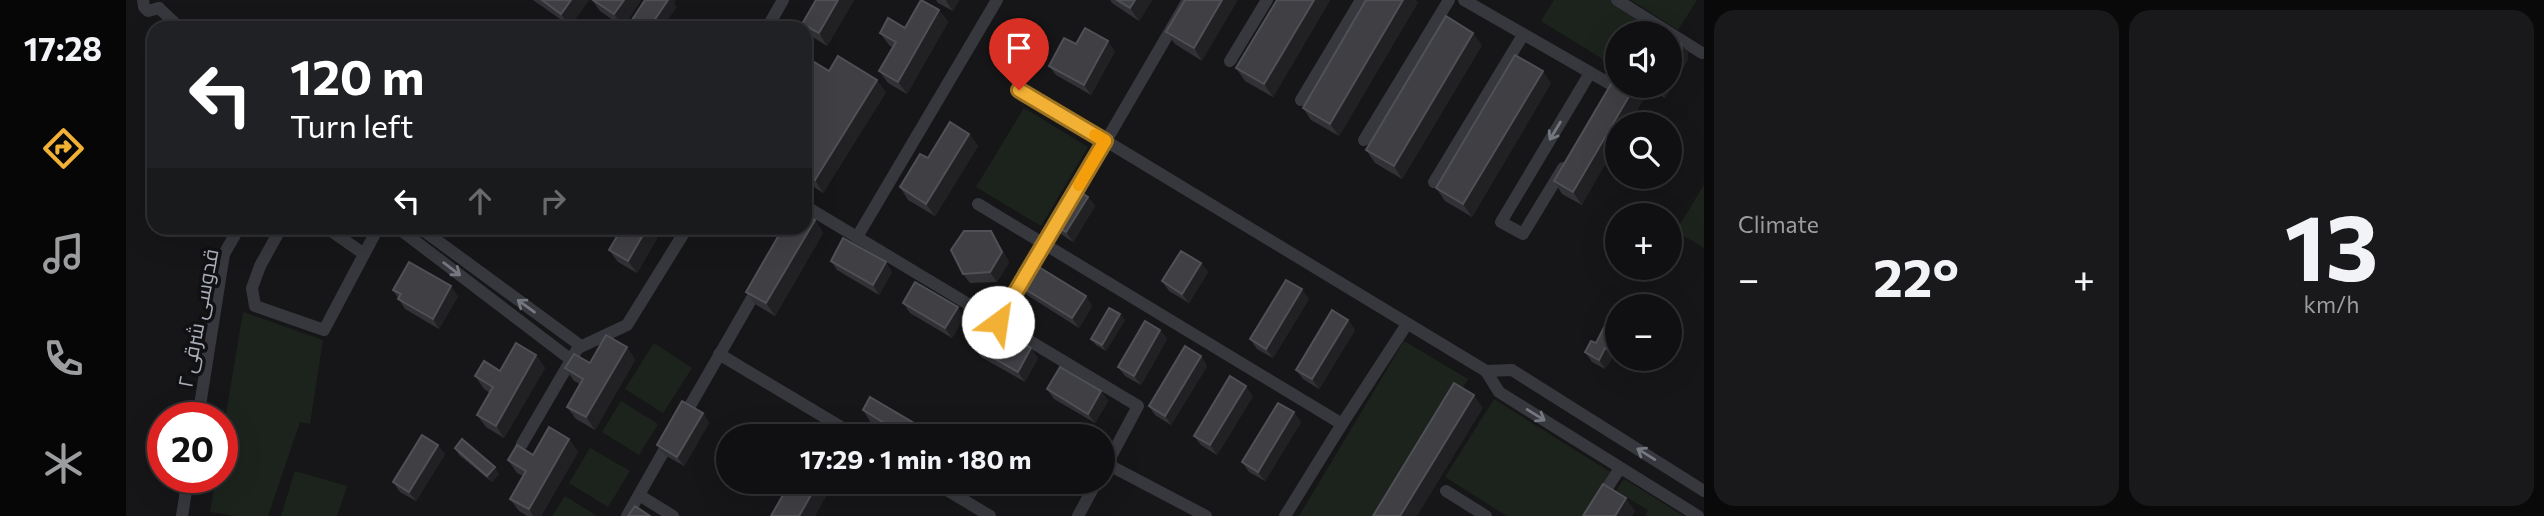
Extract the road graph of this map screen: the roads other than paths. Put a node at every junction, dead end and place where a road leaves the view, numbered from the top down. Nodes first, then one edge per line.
1 (143, 0) edge
2 (783, 0) edge
3 (997, 0) edge
4 (1188, 0) edge
5 (1267, 0) edge
6 (1361, 0) edge
7 (1450, 0) edge
8 (1464, 0) edge
9 (1617, 0) edge
10 (160, 4) edge
11 (771, 20) dead end
12 (174, 21) edge
13 (1641, 21) edge
14 (1523, 35) junction
15 (1682, 44) edge
16 (1702, 53) edge
17 (1230, 61) dead end
18 (1590, 73) junction
19 (1605, 82) edge
20 (1019, 90) dead end
21 (1301, 100) dead end
22 (1364, 140) dead end
23 (1105, 141) junction
24 (1571, 154) edge
25 (1434, 182) dead end
26 (978, 204) dead end
27 (812, 210) edge
28 (235, 235) edge
29 (277, 235) edge
30 (337, 235) edge
31 (374, 235) edge
32 (407, 235) edge
33 (430, 235) edge
34 (683, 235) edge
35 (857, 237) junction
36 (1044, 244) junction
37 (364, 254) junction
38 (766, 274) edge
39 (998, 322) junction
40 (1408, 324) junction
41 (581, 346) junction
42 (719, 354) junction
43 (570, 359) junction
44 (1486, 371) junction
45 (201, 402) edge
46 (836, 424) edge
47 (1342, 424) junction
48 (522, 444) edge
49 (1115, 449) edge
50 (1620, 468) junction
51 (1115, 472) edge
52 (1446, 491) dead end
53 (1704, 491) edge
54 (186, 493) edge
55 (953, 494) edge
56 (1090, 494) edge
57 (639, 495) junction
58 (182, 516) edge
59 (627, 516) edge
60 (673, 516) edge
61 (989, 516) edge
62 (1077, 516) edge
63 (1206, 516) edge
64 (1285, 516) edge
65 (1486, 516) edge
66 (1589, 516) edge
67 (1698, 516) edge

1 - 10 street
2 - 11 street
3 - 35 street
4 - 23 street
5 - 17 street
6 - 21 street
7 - 22 street
8 - 14 street
9 - 13 street
10 - 12 street
14 - 18 street
14 - 25 street
15 - 16 street
18 - 19 street
18 -> 24 street
20 - 23 street
23 - 36 street
23 - 40 street
26 - 36 street
27 - 35 street
28 - 45 street, قدوسی شرقی ۲
29 - 37 street
30 - 37 street
31 - 37 street
32 -> 43 street
41 -> 33 street
34 - 41 street
35 - 39 street
36 - 39 street
36 - 47 street
38 - 42 street
39 - 49 street
40 - 44 street
40 - 47 street
41 - 43 street
42 - 46 street
42 - 57 street
43 - 48 street
44 -> 50 street
53 -> 44 street
47 - 64 street
50 - 66 street
50 - 67 street
51 - 63 street
52 - 65 street
54 - 58 street
55 - 61 street
56 - 62 street
57 - 59 street
57 - 60 street

